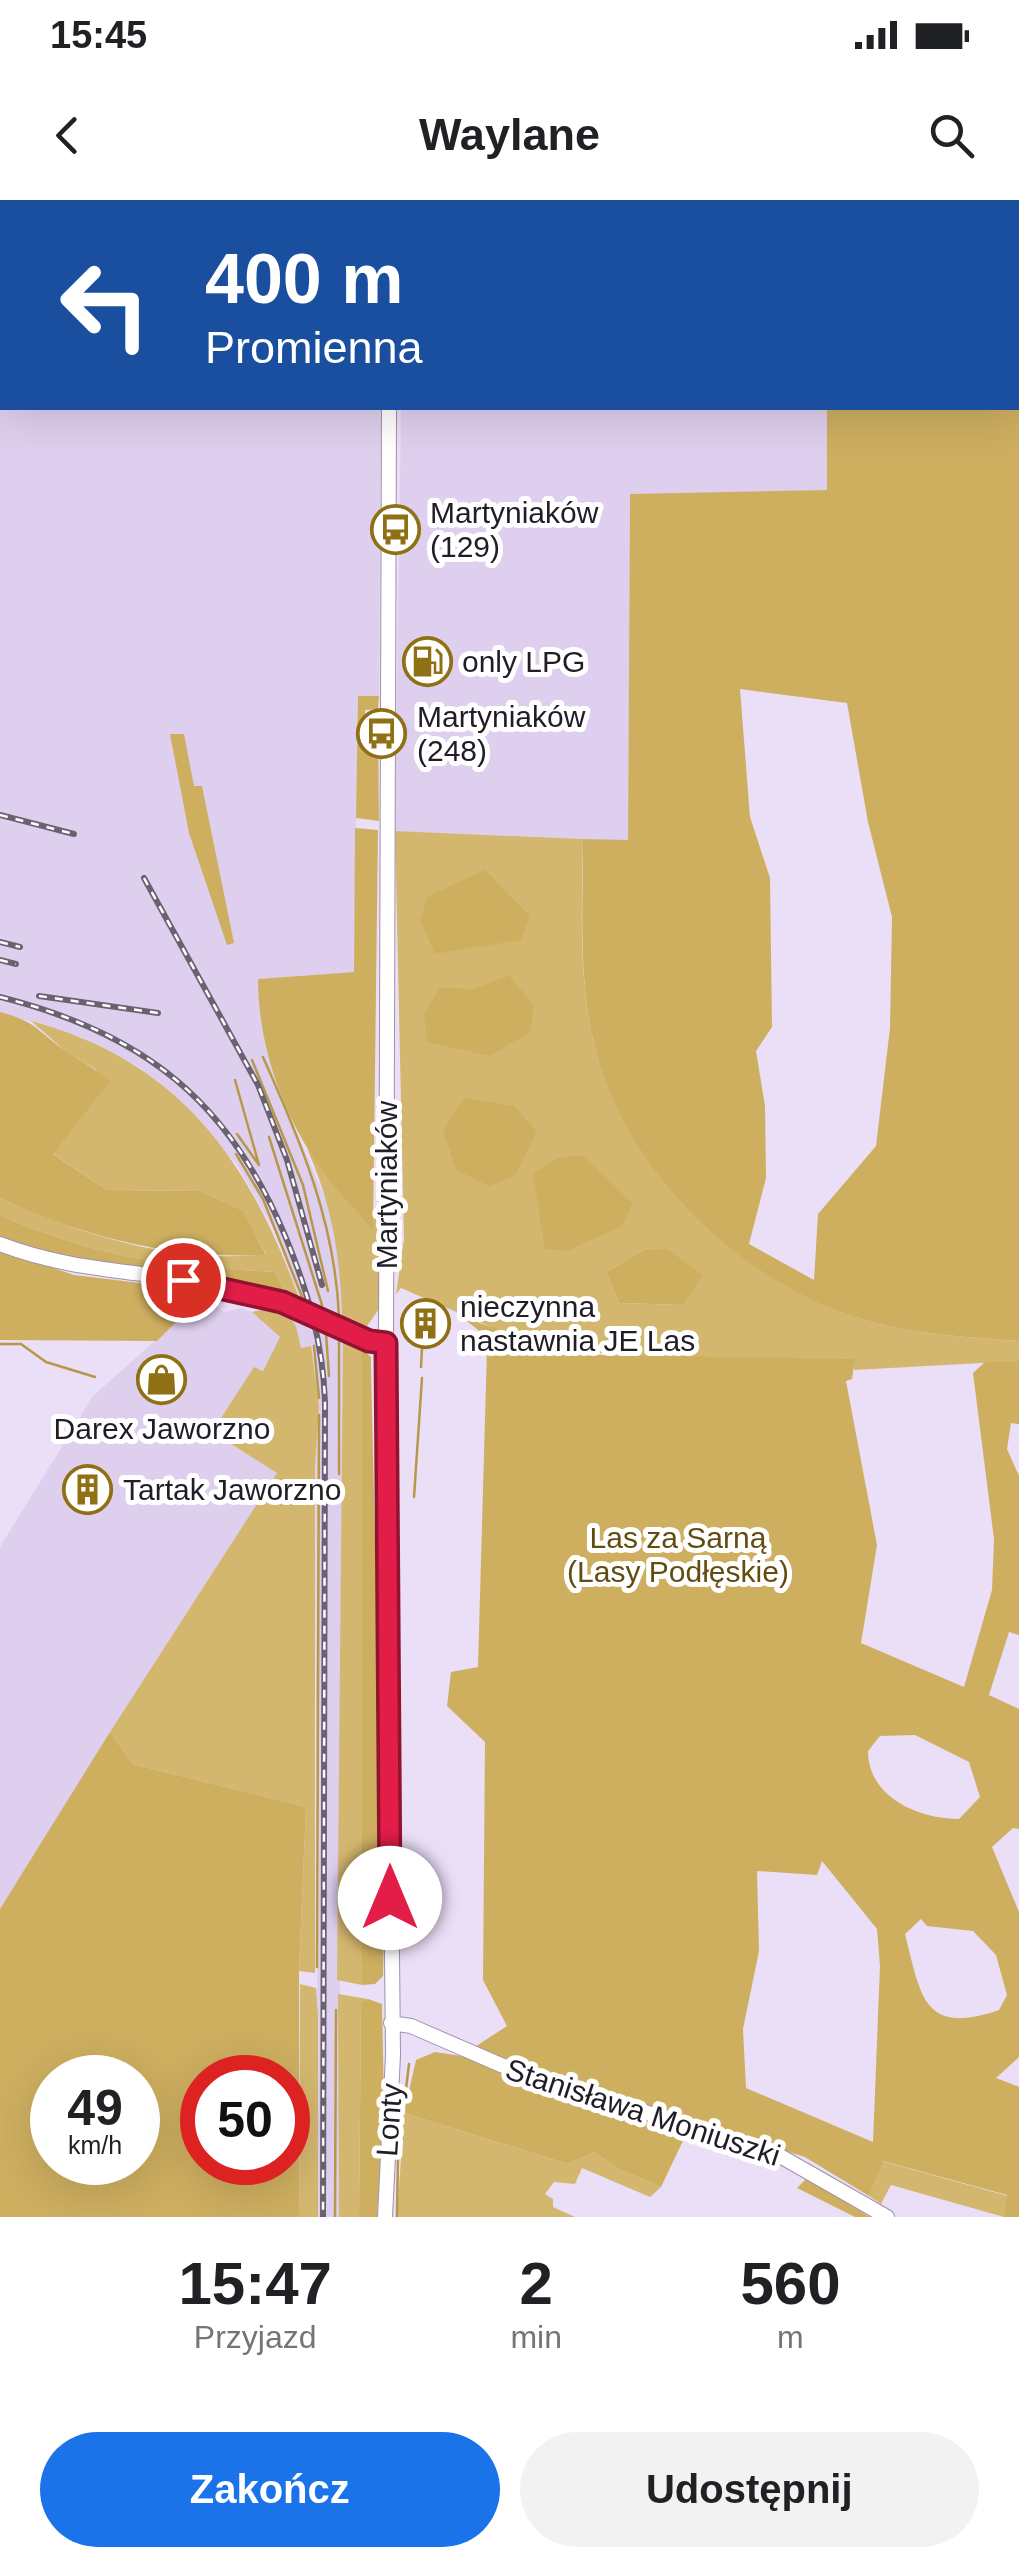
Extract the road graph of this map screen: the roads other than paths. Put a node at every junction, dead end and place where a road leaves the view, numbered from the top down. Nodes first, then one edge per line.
1 (390, 410) edge
2 (0, 1244) edge
3 (386, 1343) junction
4 (391, 2024) junction
5 (385, 2217) edge
6 (887, 2217) edge

1 - 3 main road, Martyniaków
2 - 3 main road
3 - 4 main road, Martyniaków
4 - 5 main road, Lonty
4 - 6 main road, Stanisława Moniuszki

